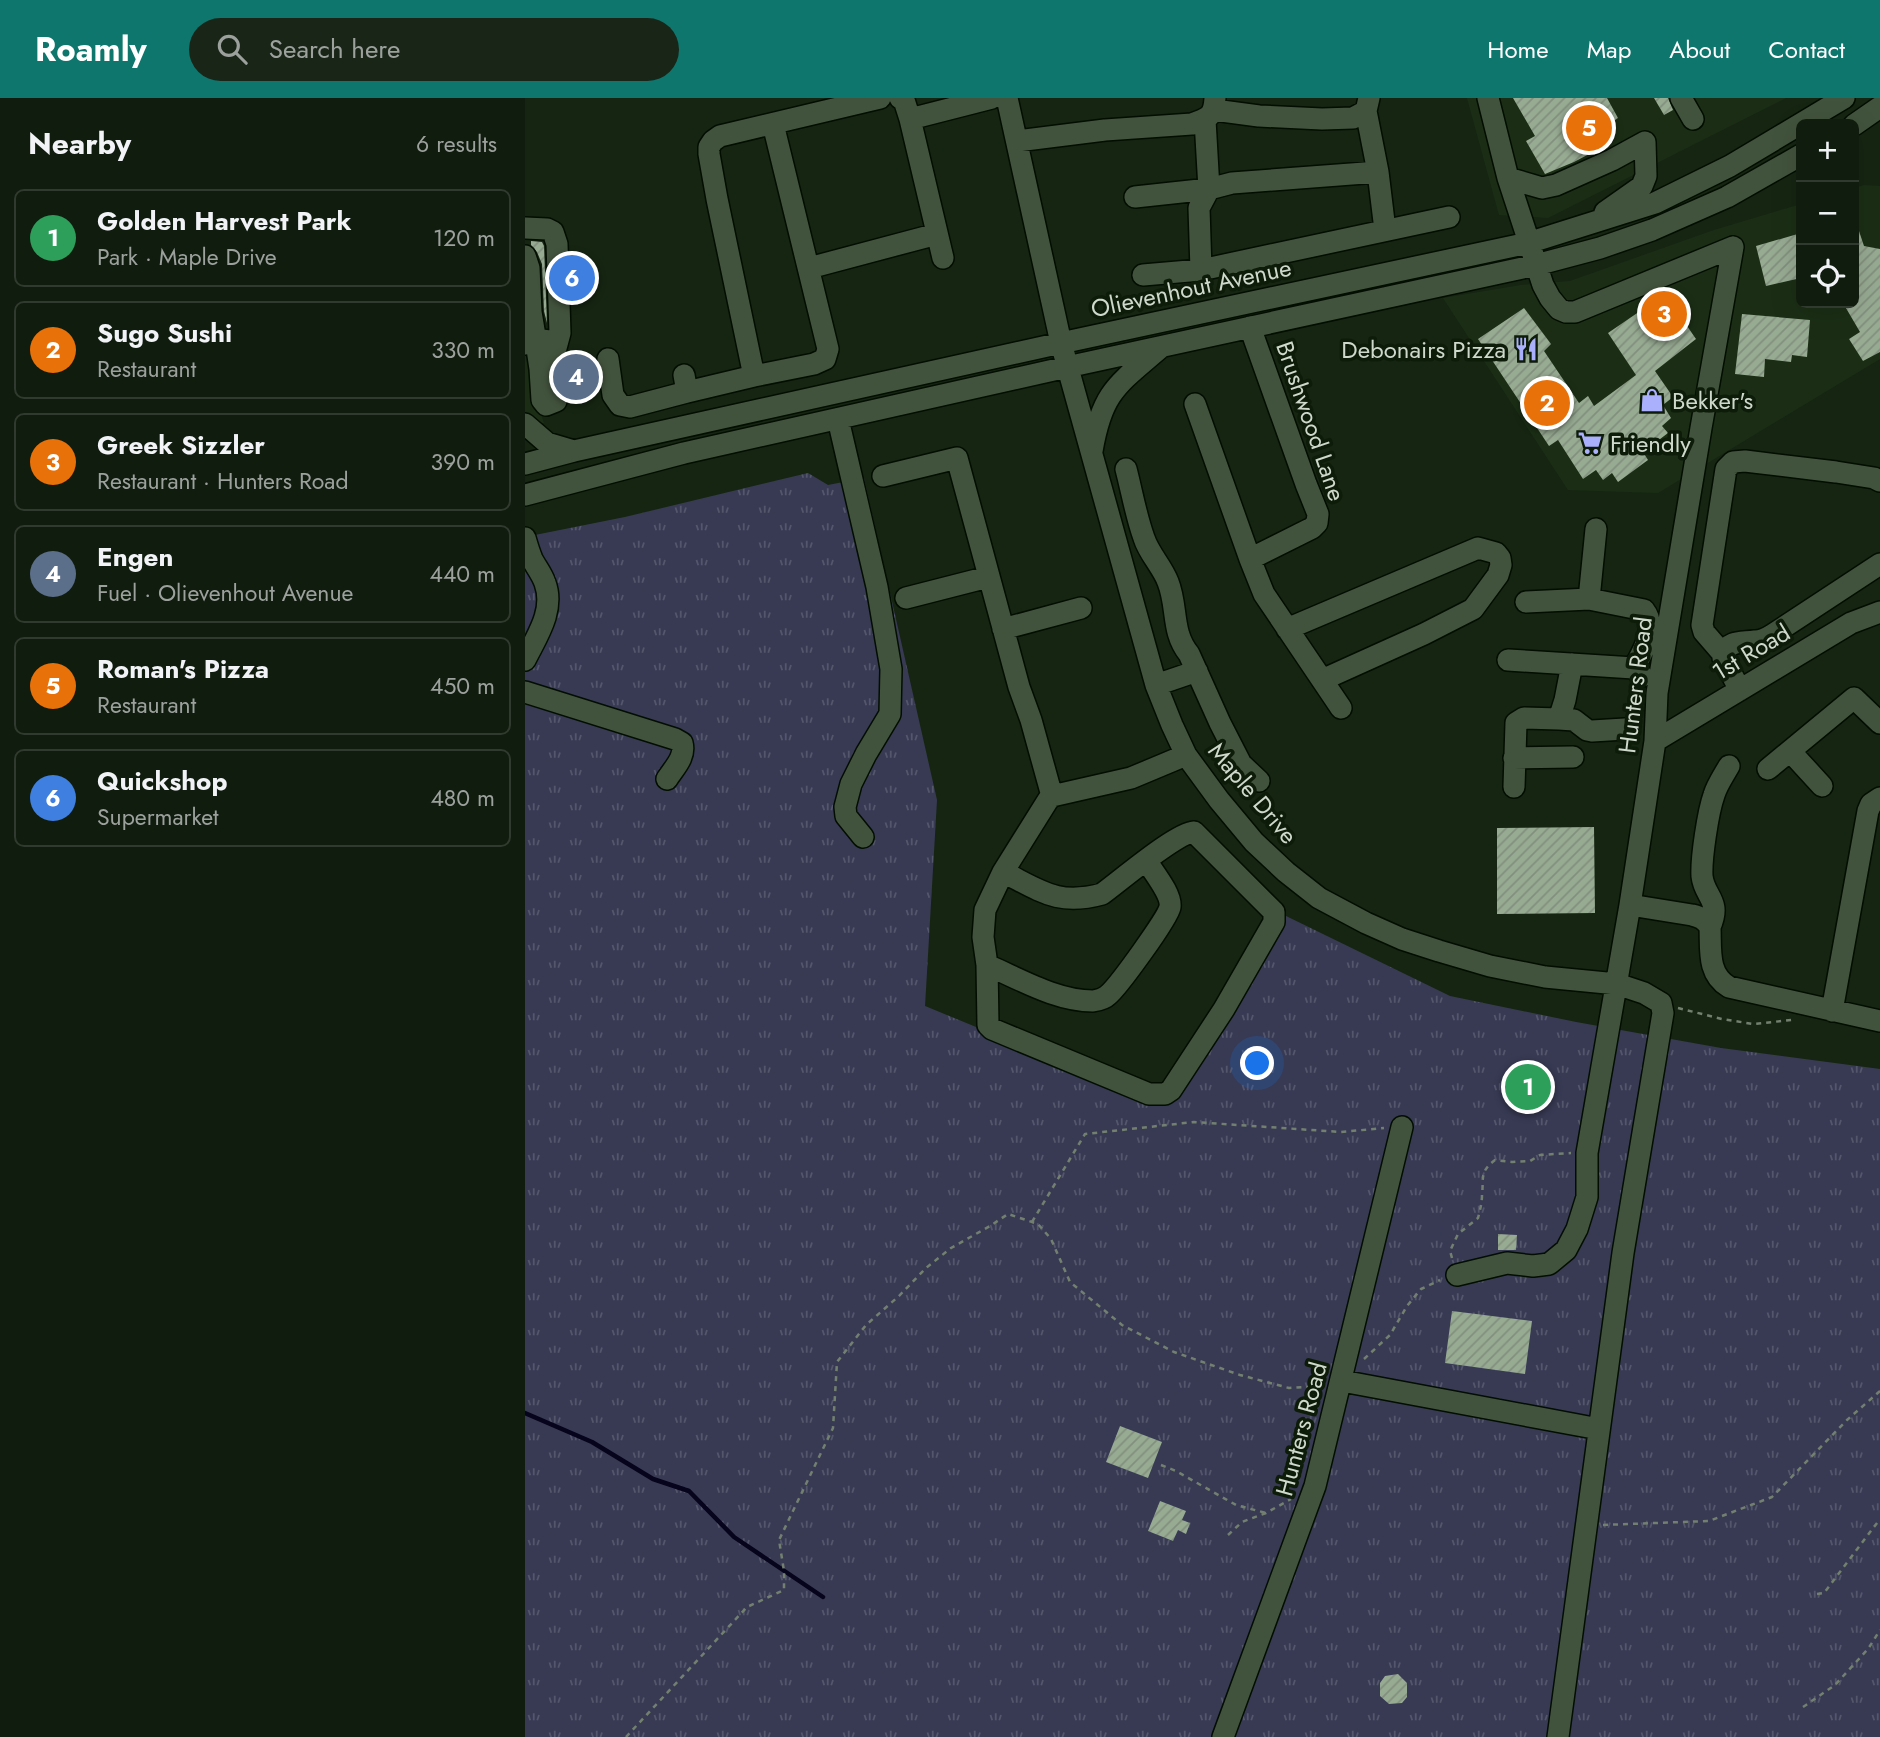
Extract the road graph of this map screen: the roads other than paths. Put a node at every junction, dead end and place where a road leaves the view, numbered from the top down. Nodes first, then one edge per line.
1 (880, 98) edge
2 (899, 98) edge
3 (992, 98) edge
4 (1007, 98) edge
5 (1488, 98) edge
6 (1681, 98) edge
7 (1844, 98) edge
8 (1368, 105) edge
9 (1880, 107) edge
10 (1211, 109) edge
11 (910, 119) junction
12 (1693, 119) dead end
13 (1859, 122) edge
14 (773, 124) junction
15 (1017, 141) junction
16 (1796, 158) edge
17 (1378, 172) junction
18 (1508, 178) junction
19 (1209, 189) junction
20 (1135, 197) dead end
21 (1449, 217) dead end
22 (1583, 227) junction
23 (525, 228) edge
24 (1385, 230) junction
25 (937, 234) junction
26 (1528, 243) junction
27 (525, 256) edge
28 (943, 258) dead end
29 (1536, 265) junction
30 (809, 268) junction
31 (1201, 270) junction
32 (1143, 275) dead end
33 (1250, 327) junction
34 (1061, 343) junction
35 (539, 345) edge
36 (1162, 346) junction
37 (608, 359) dead end
38 (1067, 367) junction
39 (754, 376) junction
40 (1195, 404) dead end
41 (838, 419) junction
42 (525, 424) edge
43 (574, 451) junction
44 (1091, 454) junction
45 (525, 464) edge
46 (1126, 469) dead end
47 (883, 476) dead end
48 (1880, 481) edge
49 (525, 495) edge
50 (1596, 529) dead end
51 (525, 538) edge
52 (1250, 559) junction
53 (1880, 564) edge
54 (989, 577) junction
55 (906, 598) dead end
56 (1589, 600) junction
57 (1526, 602) dead end
58 (1081, 608) dead end
59 (1879, 613) edge
60 (1003, 629) junction
61 (1287, 629) junction
62 (1723, 654) junction
63 (525, 660) edge
64 (1508, 660) dead end
65 (1572, 664) junction
66 (1634, 668) junction
67 (1197, 671) junction
68 (1322, 680) junction
69 (1156, 685) junction
70 (1740, 690) junction
71 (525, 692) edge
72 (1657, 693) junction
73 (1341, 708) dead end
74 (1559, 719) junction
75 (1880, 723) edge
76 (1625, 729) dead end
77 (1655, 741) junction
78 (1790, 751) junction
79 (1186, 755) junction
80 (1573, 757) dead end
81 (1514, 758) junction
82 (1729, 765) dead end
83 (1768, 769) dead end
84 (667, 779) dead end
85 (1259, 781) dead end
86 (1822, 786) dead end
87 (1514, 787) dead end
88 (1052, 796) junction
89 (1880, 798) edge
90 (863, 836) dead end
91 (1146, 860) junction
92 (1003, 872) junction
93 (1630, 905) junction
94 (1710, 927) junction
95 (986, 965) junction
96 (1617, 984) junction
97 (1832, 1011) junction
98 (1880, 1021) edge
99 (1402, 1127) road end
100 (1457, 1275) road end
101 (1342, 1381) junction
102 (1599, 1429) junction
103 (1223, 1737) edge
104 (1558, 1737) edge

1 - 14 street
2 - 11 street
3 - 11 street
4 - 15 street, Maple Drive
5 - 18 street
6 - 12 street
7 - 22 street, Olievenhout Avenue
8 - 10 street
8 - 17 street
9 - 13 street
10 - 15 street
10 - 19 street
11 - 25 street
14 - 30 street
14 - 39 street
15 - 34 street, Maple Drive
16 - 29 street, Olievenhout Avenue
17 - 19 street
17 - 24 street
18 - 22 street
18 - 26 street
19 - 20 street
19 - 31 street
21 - 24 street
22 - 26 street, Olievenhout Avenue
23 - 35 street
24 - 31 street
25 - 28 street
25 - 30 street
26 - 29 street
26 - 34 street, Olievenhout Avenue
27 - 35 street
29 - 33 street, Olievenhout Avenue
29 - 72 street, Hunters Road
30 - 39 street
31 - 32 street
33 - 36 street, Olievenhout Avenue
33 - 52 street, Brushwood Lane
34 - 38 street, Maple Drive
34 - 43 street, Olievenhout Avenue
36 - 38 street, Olievenhout Avenue
36 - 44 street
37 - 39 street
38 - 41 street, Olievenhout Avenue
38 - 44 street, Maple Drive
40 - 52 street
41 - 49 street, Olievenhout Avenue
41 - 90 street
42 - 43 street
43 - 45 street, Olievenhout Avenue
44 - 69 street, Maple Drive
46 - 67 street
47 - 54 street
48 - 62 street
50 - 56 street
51 - 63 street
52 - 61 street
53 - 62 street
54 - 55 street
54 - 60 street
56 - 57 street
56 - 66 street
58 - 60 street
59 - 70 street, 1st Road
60 - 88 street
61 - 68 street
61 - 68 street
62 - 70 street
64 - 65 street
65 - 66 street
65 - 74 street
66 - 72 street
67 - 69 street
67 - 85 street
68 - 73 street
69 - 79 street, Maple Drive
70 - 77 street, 1st Road
71 - 84 street
72 - 77 street, Hunters Road
74 - 76 street
74 - 81 street
75 - 78 street
77 - 93 street, Hunters Road
78 - 83 street
78 - 86 street
79 - 88 street
79 - 96 street, Maple Drive
80 - 81 street
81 - 87 street
82 - 94 street
88 - 92 street
89 - 97 street
91 - 92 street
91 - 95 street
91 - 95 street
92 - 95 street
93 - 94 street
93 - 96 street, Hunters Road
94 - 97 street
96 - 100 street, Hunters Road
96 - 102 street
97 - 98 street
99 - 101 street, Hunters Road
101 - 102 street
101 - 103 street, Hunters Road
102 - 104 street

